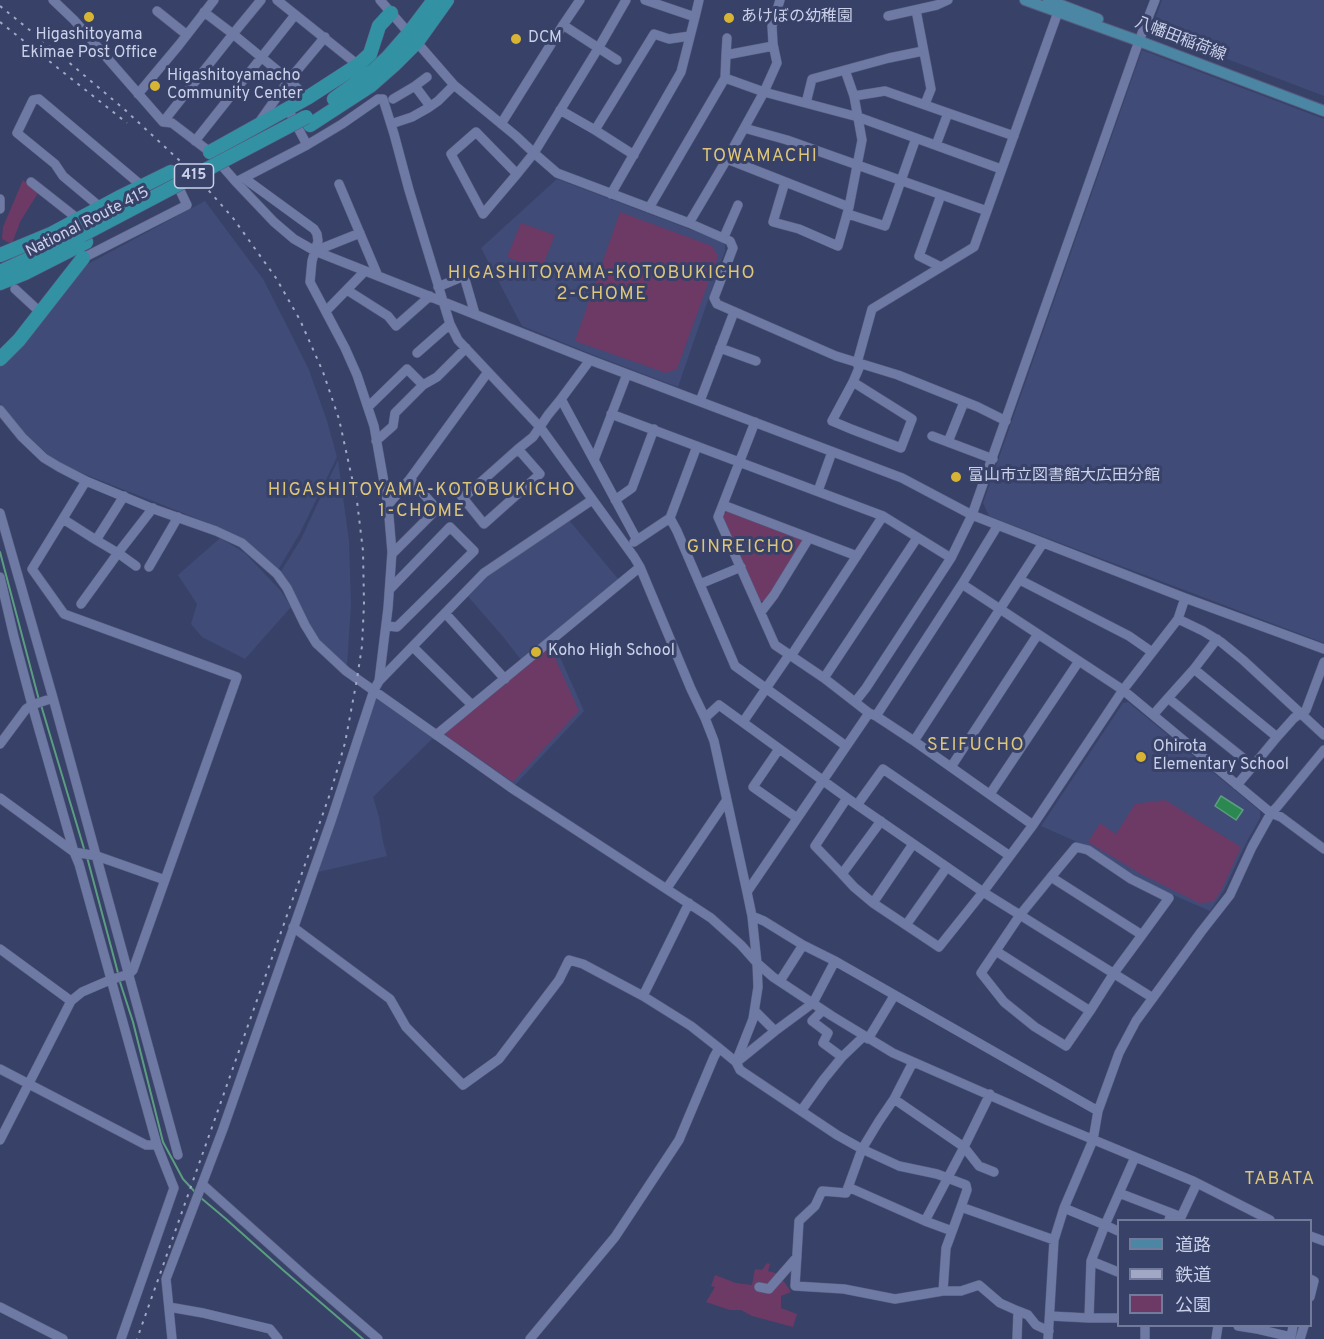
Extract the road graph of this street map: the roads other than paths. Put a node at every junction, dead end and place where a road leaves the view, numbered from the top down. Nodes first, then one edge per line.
1 (52, 0) edge
2 (214, 0) edge
3 (261, 0) edge
4 (277, 0) edge
5 (380, 0) edge
6 (434, 0) edge
7 (447, 0) edge
8 (580, 0) edge
9 (626, 0) edge
10 (645, 0) edge
11 (699, 0) edge
12 (780, 0) edge
13 (948, 0) edge
14 (1025, 0) edge
15 (1048, 0) edge
16 (1155, 0) edge
17 (1064, 6) edge
18 (916, 9) junction
19 (157, 11) dead end
20 (204, 12) junction
21 (391, 13) junction
22 (295, 15) junction
23 (888, 16) dead end
24 (695, 17) junction
25 (563, 25) junction
26 (233, 34) junction
27 (187, 35) junction
28 (690, 36) junction
29 (325, 37) junction
30 (413, 38) junction
31 (727, 38) dead end
32 (1141, 38) junction
33 (773, 46) junction
34 (599, 47) junction
35 (923, 51) junction
36 (726, 56) junction
37 (261, 58) junction
38 (617, 60) dead end
39 (358, 65) junction
40 (845, 70) junction
41 (427, 76) dead end
42 (725, 78) junction
43 (289, 80) junction
44 (454, 85) junction
45 (415, 86) junction
46 (764, 92) junction
47 (138, 94) junction
48 (854, 96) junction
49 (307, 98) junction
50 (393, 99) dead end
51 (806, 103) junction
52 (925, 104) junction
53 (1324, 104) edge
54 (430, 106) junction
55 (288, 109) junction
56 (560, 110) junction
57 (1324, 111) edge
58 (948, 112) junction
59 (858, 117) junction
60 (163, 122) junction
61 (260, 124) junction
62 (391, 124) junction
63 (501, 124) junction
64 (744, 128) junction
65 (595, 130) junction
66 (1014, 136) junction
67 (916, 138) junction
68 (195, 141) junction
69 (307, 145) junction
70 (936, 146) junction
71 (210, 152) junction
72 (534, 153) junction
73 (634, 154) junction
74 (727, 159) junction
75 (857, 165) junction
76 (1002, 169) junction
77 (171, 172) joint
78 (518, 174) junction
79 (240, 180) junction
80 (901, 181) junction
81 (31, 182) dead end
82 (785, 183) junction
83 (339, 184) dead end
84 (142, 186) junction
85 (611, 194) junction
86 (941, 195) junction
87 (0, 199) edge
88 (738, 205) dead end
89 (100, 207) junction
90 (649, 208) junction
91 (0, 209) edge
92 (849, 210) junction
93 (987, 212) junction
94 (78, 219) junction
95 (689, 223) junction
96 (360, 233) junction
97 (724, 237) junction
98 (84, 239) junction
99 (2, 250) edge
100 (315, 251) junction
101 (83, 258) joint
102 (941, 267) junction
103 (365, 271) junction
104 (0, 272) edge
105 (378, 276) junction
106 (0, 283) edge
107 (438, 287) junction
108 (15, 289) dead end
109 (347, 290) junction
110 (430, 296) junction
111 (443, 301) junction
112 (326, 311) junction
113 (734, 312) junction
114 (41, 313) junction
115 (475, 314) junction
116 (450, 324) junction
117 (466, 348) junction
118 (720, 348) junction
119 (417, 353) dead end
120 (0, 359) edge
121 (590, 360) junction
122 (756, 361) dead end
123 (857, 363) junction
124 (488, 372) junction
125 (627, 374) junction
126 (853, 381) junction
127 (423, 385) junction
128 (561, 399) junction
129 (700, 402) junction
130 (964, 402) junction
131 (368, 407) junction
132 (0, 410) edge
133 (611, 414) junction
134 (1006, 421) junction
135 (754, 422) junction
136 (540, 427) junction
137 (654, 429) junction
138 (932, 436) dead end
139 (376, 441) junction
140 (948, 442) junction
141 (697, 446) junction
142 (518, 450) junction
143 (832, 452) junction
144 (993, 459) junction
145 (594, 460) junction
146 (739, 462) junction
147 (410, 479) junction
148 (86, 481) junction
149 (455, 488) dead end
150 (818, 491) junction
151 (124, 496) junction
152 (463, 498) junction
153 (592, 500) junction
154 (615, 500) junction
155 (723, 505) junction
156 (388, 506) junction
157 (153, 508) junction
158 (0, 513) edge
159 (972, 515) junction
160 (884, 516) junction
161 (178, 518) junction
162 (670, 518) junction
163 (63, 519) junction
164 (998, 525) junction
165 (809, 538) junction
166 (917, 538) junction
167 (96, 540) junction
168 (637, 540) junction
169 (1043, 543) junction
170 (626, 546) junction
171 (118, 553) junction
172 (392, 554) junction
173 (856, 556) junction
174 (951, 558) junction
175 (136, 566) dead end
176 (148, 567) dead end
177 (640, 567) junction
178 (741, 567) junction
179 (32, 568) junction
180 (0, 577) edge
181 (1020, 580) junction
182 (19, 581) junction
183 (700, 584) junction
184 (962, 584) junction
185 (390, 589) junction
186 (1185, 598) junction
187 (81, 604) dead end
188 (1000, 608) junction
189 (761, 612) junction
190 (445, 613) junction
191 (1178, 619) junction
192 (386, 626) junction
193 (1038, 634) junction
194 (1217, 639) junction
195 (413, 647) junction
196 (1324, 650) edge
197 (1152, 652) junction
198 (790, 656) junction
199 (1079, 660) junction
200 (1324, 662) edge
201 (1194, 669) junction
202 (824, 678) junction
203 (505, 679) junction
204 (379, 681) junction
205 (766, 689) junction
206 (374, 690) junction
207 (1123, 690) junction
208 (53, 698) junction
209 (1168, 698) junction
210 (855, 702) junction
211 (32, 705) junction
212 (472, 705) junction
213 (1301, 712) junction
214 (873, 715) junction
215 (1153, 715) junction
216 (705, 718) junction
217 (743, 722) junction
218 (436, 735) junction
219 (1324, 735) edge
220 (1277, 737) junction
221 (914, 741) junction
222 (0, 744) edge
223 (846, 746) junction
224 (779, 749) junction
225 (1324, 750) edge
226 (1253, 766) junction
227 (951, 767) junction
228 (824, 780) junction
229 (1238, 785) junction
230 (990, 794) junction
231 (0, 798) edge
232 (847, 798) junction
233 (726, 801) junction
234 (857, 805) junction
235 (1271, 813) junction
236 (798, 818) junction
237 (881, 821) junction
238 (1033, 825) junction
239 (914, 844) junction
240 (1324, 849) edge
241 (74, 852) junction
242 (97, 856) junction
243 (1010, 856) junction
244 (947, 867) junction
245 (842, 874) junction
246 (1051, 878) junction
247 (165, 880) junction
248 (667, 888) junction
249 (747, 892) junction
250 (983, 892) junction
251 (689, 903) junction
252 (873, 903) junction
253 (1020, 915) junction
254 (752, 916) junction
255 (906, 925) junction
256 (293, 927) junction
257 (1142, 934) junction
258 (803, 945) junction
259 (0, 949) edge
260 (996, 951) junction
261 (835, 961) junction
262 (757, 963) junction
263 (1114, 973) junction
264 (129, 974) junction
265 (110, 980) junction
266 (780, 981) junction
267 (643, 996) junction
268 (894, 996) junction
269 (1153, 998) junction
270 (70, 1001) junction
271 (813, 1004) junction
272 (823, 1010) junction
273 (755, 1011) junction
274 (1090, 1011) junction
275 (775, 1031) junction
276 (866, 1037) junction
277 (719, 1048) junction
278 (842, 1057) junction
279 (736, 1062) junction
280 (913, 1062) junction
281 (0, 1069) edge
282 (29, 1084) junction
283 (990, 1094) junction
284 (894, 1099) junction
285 (801, 1111) junction
286 (1098, 1111) junction
287 (0, 1140) edge
288 (1093, 1140) junction
289 (156, 1145) junction
290 (964, 1147) junction
291 (862, 1149) junction
292 (178, 1155) dead end
293 (1135, 1157) junction
294 (994, 1172) dead end
295 (947, 1178) junction
296 (1197, 1183) junction
297 (202, 1184) junction
298 (848, 1187) junction
299 (1119, 1193) junction
300 (961, 1207) junction
301 (1064, 1208) junction
302 (1170, 1217) edge
303 (1256, 1217) edge
304 (1184, 1219) edge
305 (925, 1221) junction
306 (1105, 1225) junction
307 (1117, 1230) edge
308 (952, 1231) junction
309 (1054, 1240) junction
310 (797, 1257) junction
311 (1091, 1261) junction
312 (1117, 1271) edge
313 (759, 1287) dead end
314 (943, 1291) junction
315 (0, 1307) edge
316 (169, 1307) junction
317 (1018, 1311) junction
318 (1050, 1316) junction
319 (1089, 1318) junction
320 (1117, 1318) edge
321 (1258, 1327) edge
322 (1049, 1335) edge
323 (1297, 1338) edge
324 (63, 1339) edge
325 (121, 1339) edge
326 (172, 1339) edge
327 (278, 1339) edge
328 (378, 1339) edge
329 (530, 1339) edge
330 (1017, 1339) edge

1 - 47 street
2 - 20 street
3 - 26 street
4 - 22 street
5 - 21 street
6 - 30 highway, National Route 415 / 415
7 - 30 highway, National Route 415 / 415
8 - 25 street
9 - 34 street
10 - 24 street
11 - 24 street
12 - 33 street
13 - 18 street
14 - 17 main road, 八幡田稲荷線
15 - 17 main road, 八幡田稲荷線
16 - 32 street
17 - 32 main road, 八幡田稲荷線
17 - 66 street
18 - 23 street
18 - 35 street
19 - 27 street
20 - 26 street
20 - 27 street
21 - 30 street
21 - 39 highway, 415
22 - 29 street
22 - 37 street
24 - 28 street
25 - 34 street
25 - 63 street
26 - 37 street
26 - 60 street
27 - 47 street
28 - 65 street
28 - 73 street
29 - 39 street
29 - 43 street
30 - 44 street
30 - 98 highway, National Route 415 / 415
31 - 36 street
32 - 53 main road, 八幡田稲荷線
32 - 57 main road, 八幡田稲荷線
32 - 134 street
33 - 36 street
33 - 46 street
34 - 38 street
34 - 56 street
35 - 40 street
35 - 52 street
36 - 42 street
37 - 43 street
37 - 68 street
39 - 49 highway, 415
40 - 48 street
40 - 51 street
41 - 45 street
42 - 46 street
42 - 90 street
43 - 49 street
43 - 61 street
44 - 54 street
44 - 63 street
45 - 50 street
45 - 54 street
46 - 51 street
46 - 64 street
47 - 60 street
48 - 52 street
48 - 59 street
49 - 55 highway, 415
51 - 59 street
52 - 58 street
54 - 62 street
55 - 61 highway, 415
55 - 69 street
56 - 65 street
56 - 72 street
58 - 66 street
58 - 70 street
59 - 67 street
59 - 75 street
60 - 68 street
61 - 71 highway, 415
62 - 69 street
62 - 107 street
63 - 72 street
64 - 74 street
64 - 75 street
65 - 73 street
66 - 76 street
67 - 70 street
67 - 80 street
68 - 71 street
69 - 79 street
70 - 76 street
71 - 79 street
72 - 78 street
72 - 85 street
73 - 85 street
74 - 82 street
74 - 95 street
75 - 80 street
75 - 92 street
76 - 93 street
77 - 84 highway, National Route 415 / 415
77 - 101 street
78 - 78 street
79 - 100 street
79 - 100 street
80 - 86 street
80 - 92 street
81 - 94 street
82 - 92 street
82 - 92 street
83 - 96 street
84 - 89 highway, National Route 415 / 415
84 - 89 street
85 - 90 street
86 - 93 street
86 - 102 street
87 - 91 street
88 - 97 street
89 - 94 highway, National Route 415 / 415
90 - 95 street
93 - 102 street
94 - 99 highway, National Route 415 / 415
95 - 97 street
96 - 100 street
96 - 105 street
97 - 113 street
98 - 104 highway, National Route 415 / 415
98 - 106 highway, National Route 415 / 415
100 - 103 street
100 - 112 street
101 - 114 highway
102 - 123 street
103 - 105 street
103 - 109 street
105 - 110 street
107 - 111 street
107 - 115 street
108 - 114 street
109 - 110 street
109 - 112 street
110 - 111 street
111 - 115 street
111 - 116 street
112 - 131 street
113 - 118 street
113 - 123 street
114 - 120 highway
115 - 121 street
116 - 117 street
116 - 119 street
117 - 124 street
117 - 127 street
118 - 122 street
118 - 129 street
121 - 125 street
121 - 128 street
123 - 126 street
123 - 130 street
124 - 136 street
124 - 147 street
125 - 129 street
125 - 133 street
126 - 126 street
127 - 131 street
127 - 139 street
128 - 136 street
128 - 145 street
129 - 135 street
130 - 134 street
130 - 140 street
131 - 139 street
132 - 148 street
133 - 137 street
133 - 145 street
134 - 144 street
135 - 143 street
135 - 146 street
136 - 142 street
136 - 153 street
137 - 141 street
137 - 154 street
138 - 140 street
139 - 156 street
140 - 144 street
141 - 146 street
141 - 162 street
142 - 152 street
142 - 152 street
143 - 150 street
143 - 159 street
144 - 159 street
145 - 154 street
146 - 150 street
146 - 155 street
147 - 156 street
147 - 172 street
148 - 151 street
148 - 163 street
149 - 152 street
150 - 160 street
151 - 157 street
151 - 167 street
153 - 170 street
153 - 190 street
154 - 168 street
155 - 165 street
155 - 178 street
156 - 172 street
157 - 161 street
157 - 171 street
158 - 182 street
159 - 164 street
159 - 174 street
160 - 166 street
160 - 173 street
161 - 176 street
161 - 206 street
162 - 168 street
162 - 183 street
163 - 167 street
163 - 179 street
164 - 169 street
164 - 184 street
165 - 173 street
165 - 189 street
166 - 174 street
166 - 202 street
167 - 171 street
168 - 170 street
169 - 181 street
169 - 186 street
170 - 177 street
171 - 175 street
171 - 187 street
172 - 185 street
173 - 198 street
174 - 210 street
177 - 203 street
177 - 216 street
178 - 183 street
178 - 189 street
179 - 182 street
179 - 247 street
180 - 211 street
181 - 188 street
181 - 197 street
182 - 208 street
183 - 205 street
184 - 188 street
184 - 214 street
185 - 192 street
185 - 192 street
186 - 191 street
186 - 196 street
188 - 193 street
188 - 221 street
189 - 198 street
190 - 195 street
190 - 203 street
191 - 194 street
191 - 197 street
192 - 204 street
193 - 199 street
193 - 227 street
194 - 201 street
194 - 213 street
195 - 204 street
195 - 212 street
197 - 207 street
198 - 202 street
198 - 205 street
199 - 207 street
199 - 230 street
200 - 213 street
201 - 209 street
201 - 220 street
202 - 210 street
203 - 212 street
204 - 206 street
205 - 217 street
205 - 223 street
206 - 218 street
206 - 256 street
207 - 215 street
207 - 238 street
208 - 211 street
208 - 242 street
209 - 215 street
209 - 226 street
210 - 214 street
211 - 222 street
211 - 241 street
212 - 218 street
213 - 219 street
213 - 220 street
214 - 221 street
214 - 223 street
215 - 229 street
216 - 217 street
216 - 233 street
217 - 224 street
218 - 248 street
220 - 226 street
221 - 227 street
223 - 228 street
224 - 228 street
224 - 236 street
225 - 235 street
226 - 229 street
227 - 230 street
228 - 232 street
228 - 236 street
229 - 235 street
230 - 238 street
231 - 241 street
232 - 234 street
232 - 245 street
233 - 248 street
233 - 249 street
234 - 237 street
234 - 243 street
235 - 240 street
235 - 269 street
236 - 249 street
237 - 239 street
237 - 245 street
238 - 243 street
239 - 244 street
239 - 252 street
241 - 242 street
241 - 265 street
242 - 247 street
242 - 264 street
243 - 250 street
244 - 250 street
244 - 255 street
245 - 252 street
246 - 253 street
246 - 257 street
246 - 257 street
247 - 264 street
248 - 251 street
249 - 254 street
250 - 253 street
250 - 255 street
251 - 262 street
251 - 267 street
252 - 255 street
253 - 260 street
253 - 263 street
254 - 258 street
254 - 262 street
256 - 267 street
256 - 297 street
257 - 263 street
258 - 261 street
258 - 266 street
259 - 270 street
260 - 274 street
260 - 274 street
261 - 268 street
261 - 271 street
262 - 266 street
262 - 273 street
263 - 269 street
263 - 274 street
264 - 265 street
264 - 292 street
265 - 270 street
265 - 289 street
266 - 271 street
267 - 277 street
268 - 276 street
268 - 286 street
269 - 286 street
270 - 282 street
271 - 272 street
271 - 275 street
272 - 276 street
272 - 278 street
273 - 275 street
273 - 279 street
275 - 279 street
276 - 278 street
276 - 280 street
277 - 279 street
277 - 329 street
278 - 285 street
279 - 285 street
280 - 283 street
280 - 284 street
281 - 282 street
282 - 287 street
282 - 289 street
283 - 288 street
283 - 290 street
284 - 290 street
284 - 291 street
285 - 291 street
286 - 288 street
288 - 293 street
288 - 301 street
289 - 325 street
290 - 294 street
290 - 295 street
291 - 295 street
291 - 298 street
293 - 296 street
293 - 299 street
295 - 300 street
295 - 305 street
296 - 303 street
296 - 304 street
297 - 316 street
297 - 328 street
298 - 305 street
298 - 310 street
299 - 302 street
299 - 306 street
300 - 308 street
300 - 309 street
301 - 306 street
301 - 309 street
302 - 304 street
305 - 308 street
306 - 307 street
306 - 311 street
308 - 314 street
309 - 318 street
310 - 313 street
310 - 314 street
311 - 312 street
311 - 319 street
314 - 317 street
315 - 324 street
316 - 326 street
316 - 327 street
317 - 322 street
317 - 330 street
318 - 319 street
318 - 322 street
319 - 320 street
321 - 323 street

